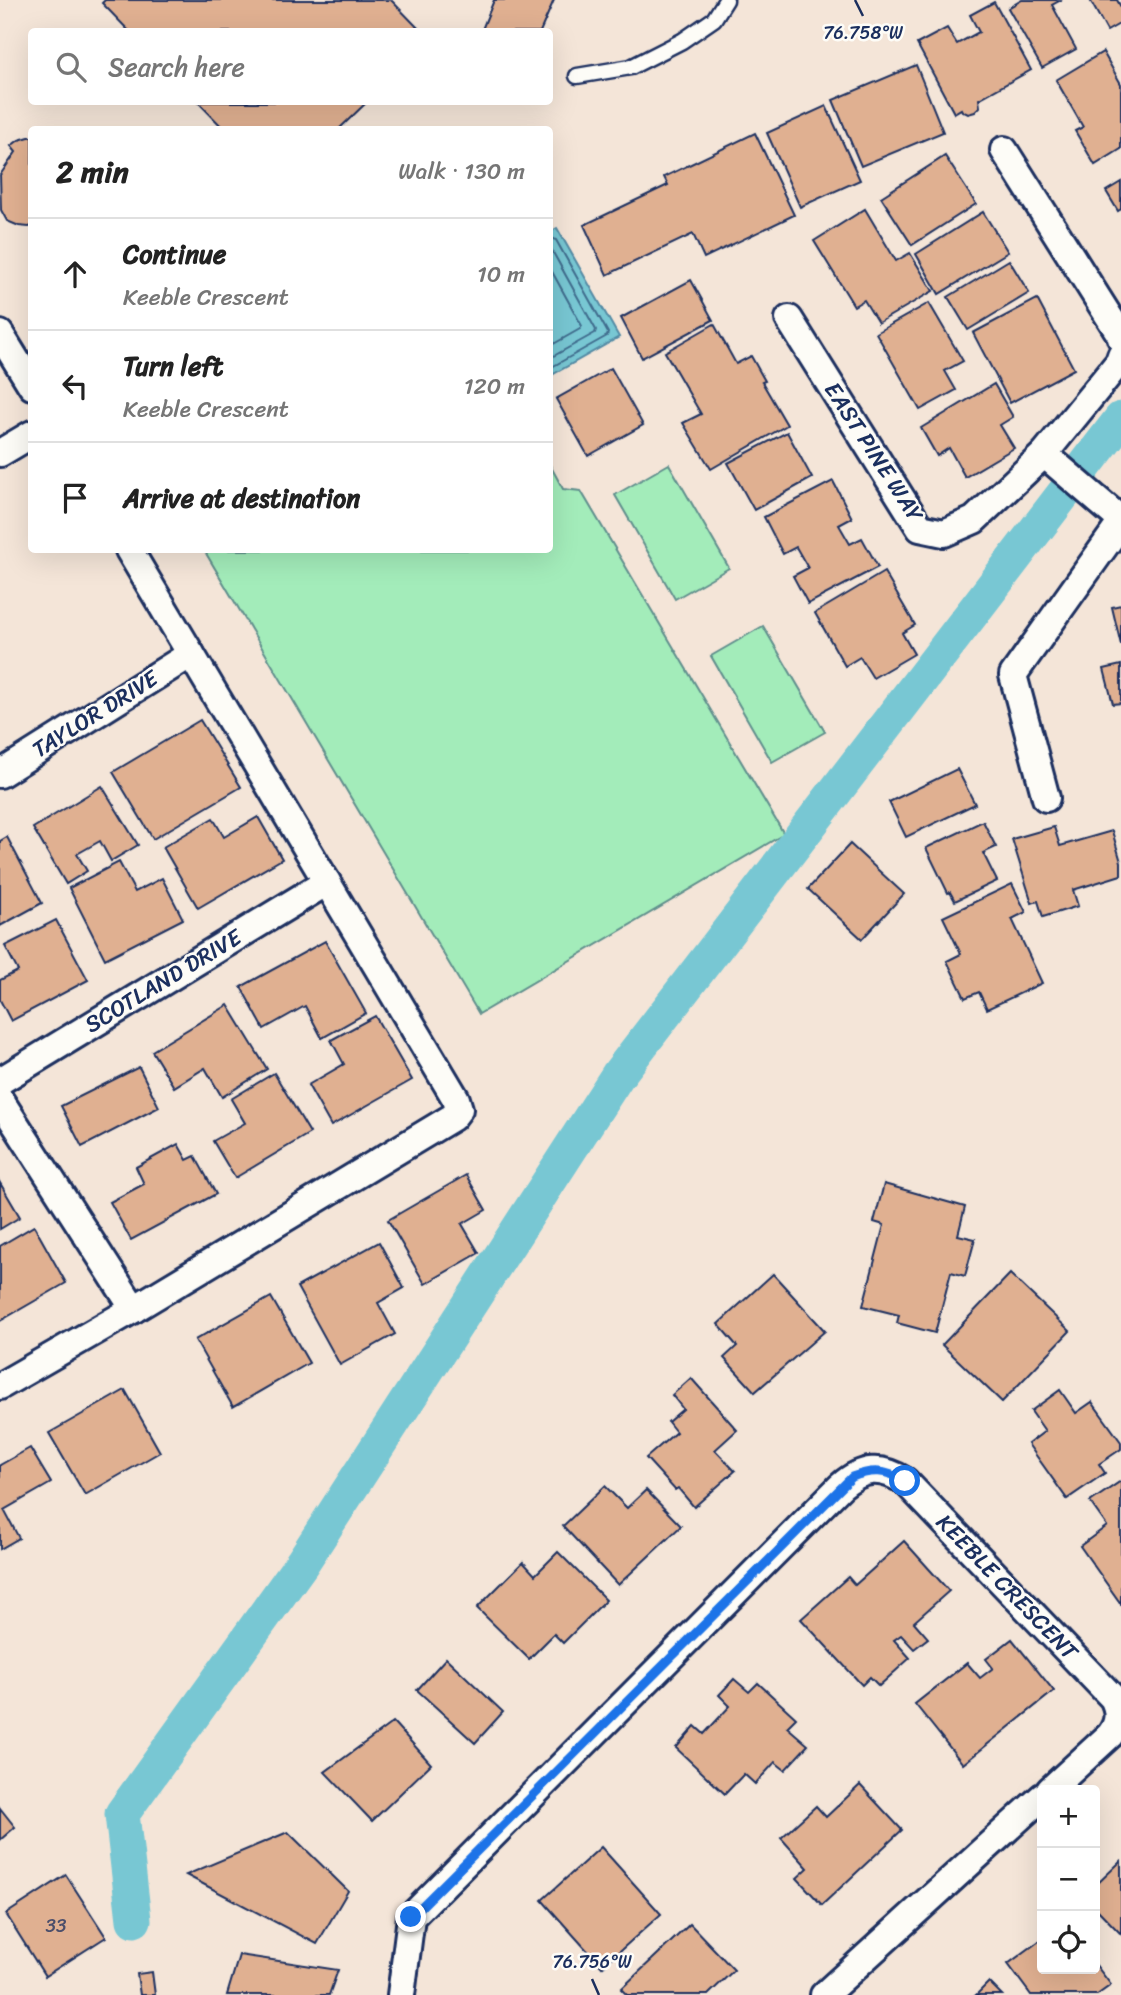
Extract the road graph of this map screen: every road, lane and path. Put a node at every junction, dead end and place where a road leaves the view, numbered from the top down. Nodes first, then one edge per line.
1 (726, 0) edge
2 (577, 76) dead end
3 (1004, 150) dead end
4 (789, 319) dead end
5 (0, 334) edge
6 (1121, 338) edge
7 (1121, 356) edge
8 (28, 380) edge
9 (28, 436) edge
10 (0, 453) edge
11 (1044, 454) junction
12 (1121, 522) edge
13 (131, 553) edge
14 (191, 654) junction
15 (0, 774) edge
16 (1046, 798) dead end
17 (327, 882) junction
18 (0, 1081) edge
19 (0, 1100) edge
20 (134, 1309) junction
21 (0, 1386) edge
22 (1055, 1785) edge
23 (1037, 1802) edge
24 (401, 1995) edge
25 (824, 1995) edge

1 - 2 lane
3 - 6 street
4 - 11 street, EAST PINE WAY
5 - 8 street
7 - 11 street, EAST PINE WAY
9 - 10 street
11 - 12 street
12 - 16 street
13 - 14 street
14 - 15 street, TAYLOR DRIVE
14 - 17 street
17 - 18 street, SCOTLAND DRIVE
17 - 20 street
19 - 20 street
20 - 21 street
22 - 24 street, KEEBLE CRESCENT
23 - 25 street

